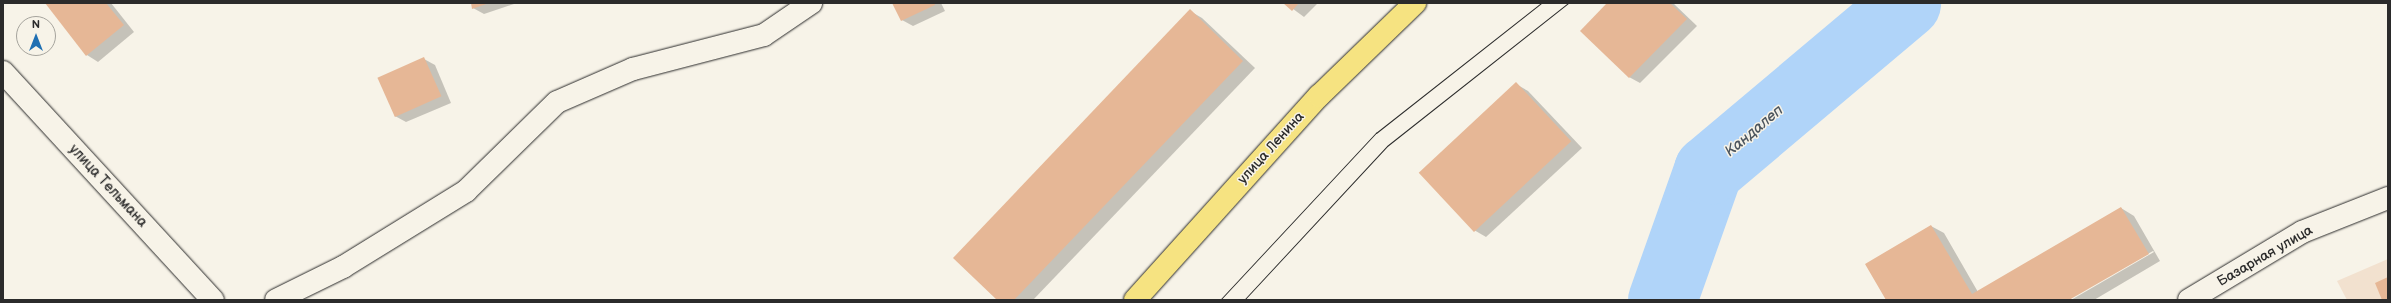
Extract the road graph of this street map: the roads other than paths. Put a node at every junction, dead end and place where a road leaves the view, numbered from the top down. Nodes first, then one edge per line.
1 (811, 3) edge
2 (1415, 3) edge
3 (3, 72) edge
4 (2388, 198) edge
5 (213, 300) edge
6 (276, 300) edge
7 (1134, 300) edge
8 (2189, 300) edge

1 - 6 street
2 - 7 main road, улица Ленина
3 - 5 street, улица Тельмана
4 - 8 street, Базарная улица

